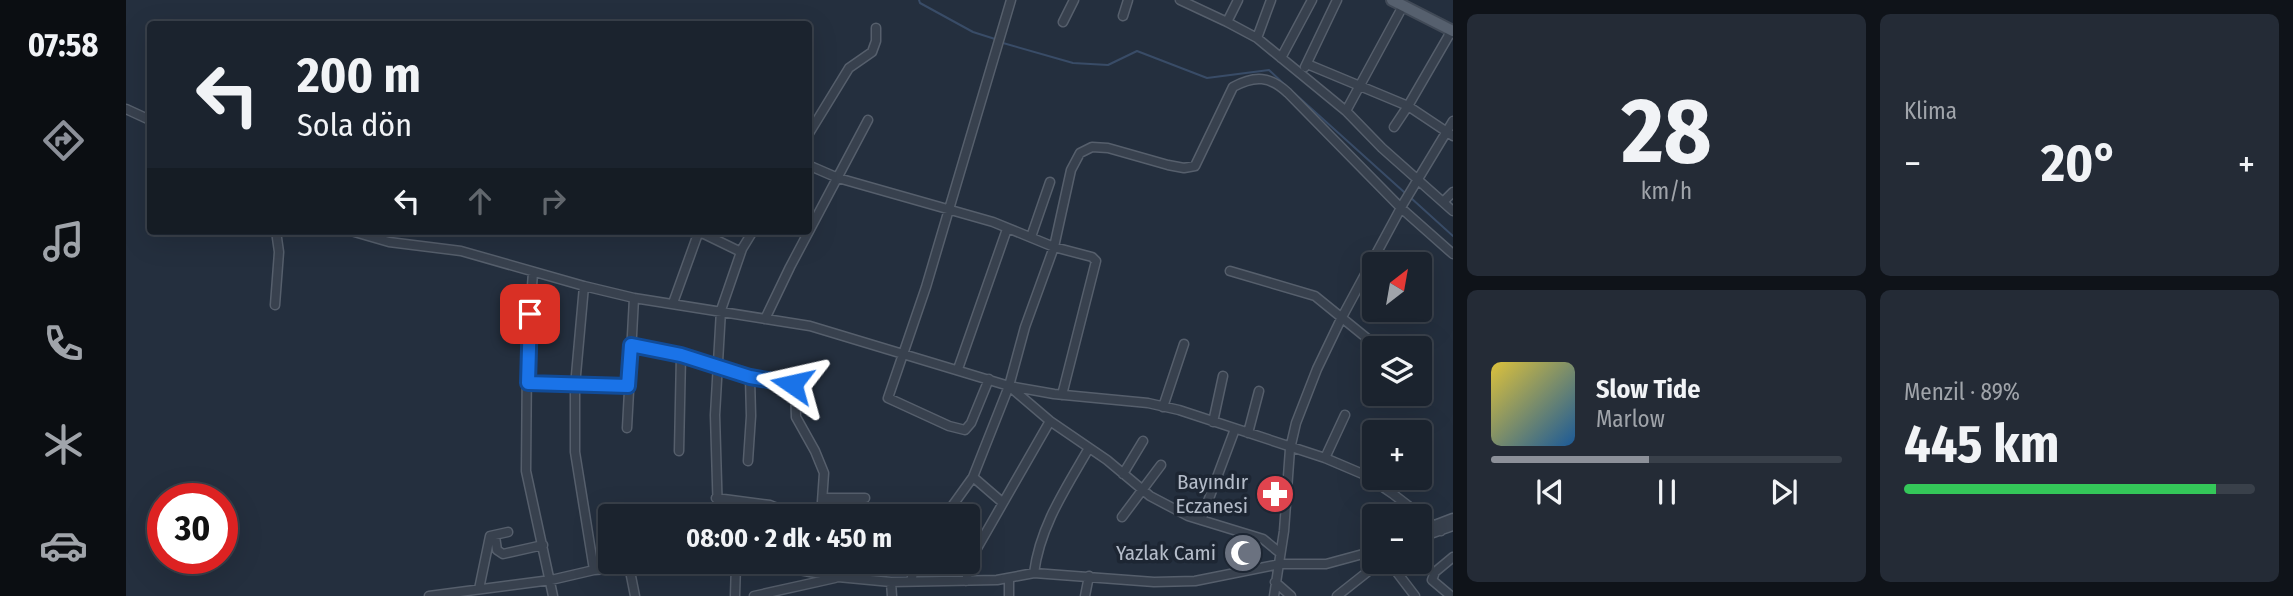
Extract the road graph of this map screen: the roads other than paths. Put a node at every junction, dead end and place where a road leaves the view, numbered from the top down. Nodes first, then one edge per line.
1 (1011, 0) edge
2 (1074, 0) edge
3 (1128, 0) edge
4 (1180, 0) edge
5 (1238, 0) edge
6 (1271, 0) edge
7 (1312, 0) edge
8 (1337, 0) edge
9 (1392, 0) edge
10 (1404, 3) edge
11 (1123, 16) dead end
12 (1063, 22) dead end
13 (1227, 22) junction
14 (876, 28) dead end
15 (1453, 28) edge
16 (1256, 38) junction
17 (1281, 58) junction
18 (1307, 64) junction
19 (1301, 74) junction
20 (1328, 74) junction
21 (1360, 85) junction
22 (1320, 92) junction
23 (1408, 106) junction
24 (126, 109) edge
25 (1346, 111) junction
26 (147, 119) edge
27 (867, 120) dead end
28 (1453, 121) edge
29 (1394, 127) dead end
30 (812, 128) edge
31 (1450, 134) edge
32 (812, 167) edge
33 (838, 178) junction
34 (1050, 182) dead end
35 (1416, 183) junction
36 (1453, 191) edge
37 (1444, 201) junction
38 (1402, 206) junction
39 (949, 210) junction
40 (1453, 211) edge
41 (812, 226) edge
42 (1007, 229) junction
43 (277, 235) edge
44 (365, 235) edge
45 (694, 235) edge
46 (706, 235) edge
47 (750, 235) edge
48 (807, 235) edge
49 (1031, 237) junction
50 (1054, 247) junction
51 (741, 252) junction
52 (1453, 254) edge
53 (1230, 271) dead end
54 (533, 272) junction
55 (584, 286) junction
56 (634, 298) junction
57 (673, 303) junction
58 (275, 305) dead end
59 (721, 310) junction
60 (765, 319) junction
61 (1341, 319) junction
62 (1364, 336) edge
63 (1184, 344) dead end
64 (631, 345) junction
65 (902, 353) junction
66 (681, 355) junction
67 (718, 366) junction
68 (958, 369) junction
69 (1223, 376) dead end
70 (750, 377) junction
71 (989, 379) junction
72 (528, 383) junction
73 (575, 386) junction
74 (628, 386) junction
75 (1009, 386) junction
76 (1259, 391) dead end
77 (1062, 395) junction
78 (1163, 407) junction
79 (1345, 415) dead end
80 (1050, 421) junction
81 (1213, 422) junction
82 (627, 428) dead end
83 (1234, 429) junction
84 (1248, 433) junction
85 (1143, 441) dead end
86 (1089, 448) junction
87 (1290, 449) junction
88 (679, 452) dead end
89 (1325, 458) junction
90 (748, 461) dead end
91 (1161, 464) dead end
92 (1123, 474) junction
93 (973, 477) junction
94 (1143, 490) junction
95 (716, 498) junction
96 (823, 498) junction
97 (865, 498) dead end
98 (1002, 502) junction
99 (717, 504) edge
100 (762, 504) edge
101 (822, 504) edge
102 (954, 504) edge
103 (1122, 517) dead end
104 (1453, 518) edge
105 (1201, 520) junction
106 (1453, 526) edge
107 (1437, 528) junction
108 (1432, 529) edge
109 (1432, 531) edge
110 (508, 532) dead end
111 (495, 536) junction
112 (543, 545) junction
113 (1280, 553) junction
114 (1362, 554) edge
115 (1453, 557) edge
116 (1280, 564) junction
117 (594, 570) junction
118 (598, 570) edge
119 (1034, 573) junction
120 (631, 574) edge
121 (736, 574) edge
122 (820, 574) edge
123 (913, 574) edge
124 (1365, 574) edge
125 (1398, 574) edge
126 (1089, 576) junction
127 (838, 578) junction
128 (1009, 578) junction
129 (551, 580) junction
130 (911, 581) junction
131 (966, 581) junction
132 (891, 582) junction
133 (1275, 582) junction
134 (479, 589) junction
135 (804, 592) edge
136 (429, 596) edge
137 (441, 596) edge
138 (553, 596) edge
139 (635, 596) edge
140 (735, 596) edge
141 (754, 596) edge
142 (892, 596) edge
143 (1009, 596) edge
144 (1085, 596) edge
145 (1274, 596) edge
146 (1291, 596) edge
147 (1337, 596) edge
148 (1415, 596) edge
149 (1451, 596) edge

1 - 39 street
2 - 12 street
3 - 11 street
4 - 13 street
5 - 13 street
6 - 16 street
7 - 17 street
8 - 18 street
9 - 10 main road
10 - 15 main road
10 - 21 street
13 - 16 street
14 - 30 street
15 - 23 street
16 - 17 street
17 - 19 street
18 - 19 street
18 - 20 street
19 - 22 street
20 - 21 street
20 - 22 street
21 - 23 street
21 - 25 street
22 - 25 street
23 - 29 street
23 - 31 street
24 - 26 street
25 - 35 street
27 - 33 street
28 - 31 street
31 - 35 street
32 - 33 street
33 - 39 street
33 - 41 street
34 - 49 street
35 - 37 street
35 - 38 street
36 - 37 street
37 - 40 street
38 - 50 street
38 - 52 street
38 - 61 street
39 - 42 street
39 - 65 street
42 - 49 street
42 - 68 street
43 - 58 street
44 - 54 street
45 - 57 street
46 - 51 street
47 - 51 street
48 - 60 street
49 - 50 street
50 - 75 street
50 - 77 street
51 - 59 street
53 - 61 street
54 - 55 street
54 - 72 street
55 - 56 street
55 - 73 street
56 - 57 street
56 - 64 street
57 - 59 street
59 - 60 street
59 - 67 street
60 - 65 street
61 - 62 street
61 - 87 street
63 - 78 street
64 - 66 street
64 - 74 street
65 - 68 street
65 - 71 street
66 - 67 street
66 - 88 street
67 - 70 street
67 - 95 street
68 - 71 street
69 - 81 street
70 - 90 street
70 - 96 street
71 - 75 street
72 - 73 street
72 - 112 street
73 - 74 street
73 - 117 street
74 - 82 street
75 - 77 street
75 - 80 street
75 - 93 street
76 - 84 street
77 - 78 street
78 - 81 street
79 - 89 street
80 - 86 street
80 - 98 street
81 - 83 street
83 - 84 street
83 - 105 street
84 - 87 street
85 - 92 street
86 - 92 street
86 - 119 street
87 - 89 street
87 - 113 street
89 - 107 street
91 - 94 street
92 - 94 street
93 - 98 street
93 - 102 street
94 - 103 street
94 - 105 street
95 - 99 street
95 - 100 street
96 - 97 street
96 - 101 street
98 - 131 street
104 - 107 street
105 - 113 street
106 - 107 street
107 - 108 street
107 - 109 street
110 - 111 street
111 - 112 street
111 - 134 street
112 - 129 street
113 - 116 street
114 - 116 street
115 - 149 street
116 - 126 street
116 - 133 street
117 - 118 street
117 - 129 street
119 - 126 street
119 - 128 street
120 - 139 street
121 - 140 street
122 - 127 street
123 - 130 street
124 - 147 street
125 - 148 street
126 - 144 street
127 - 132 street
127 - 135 street
128 - 131 street
128 - 143 street
129 - 134 street
129 - 138 street
130 - 131 street
130 - 132 street
132 - 142 street
133 - 145 street
133 - 146 street
134 - 137 street
135 - 141 street
136 - 137 street

